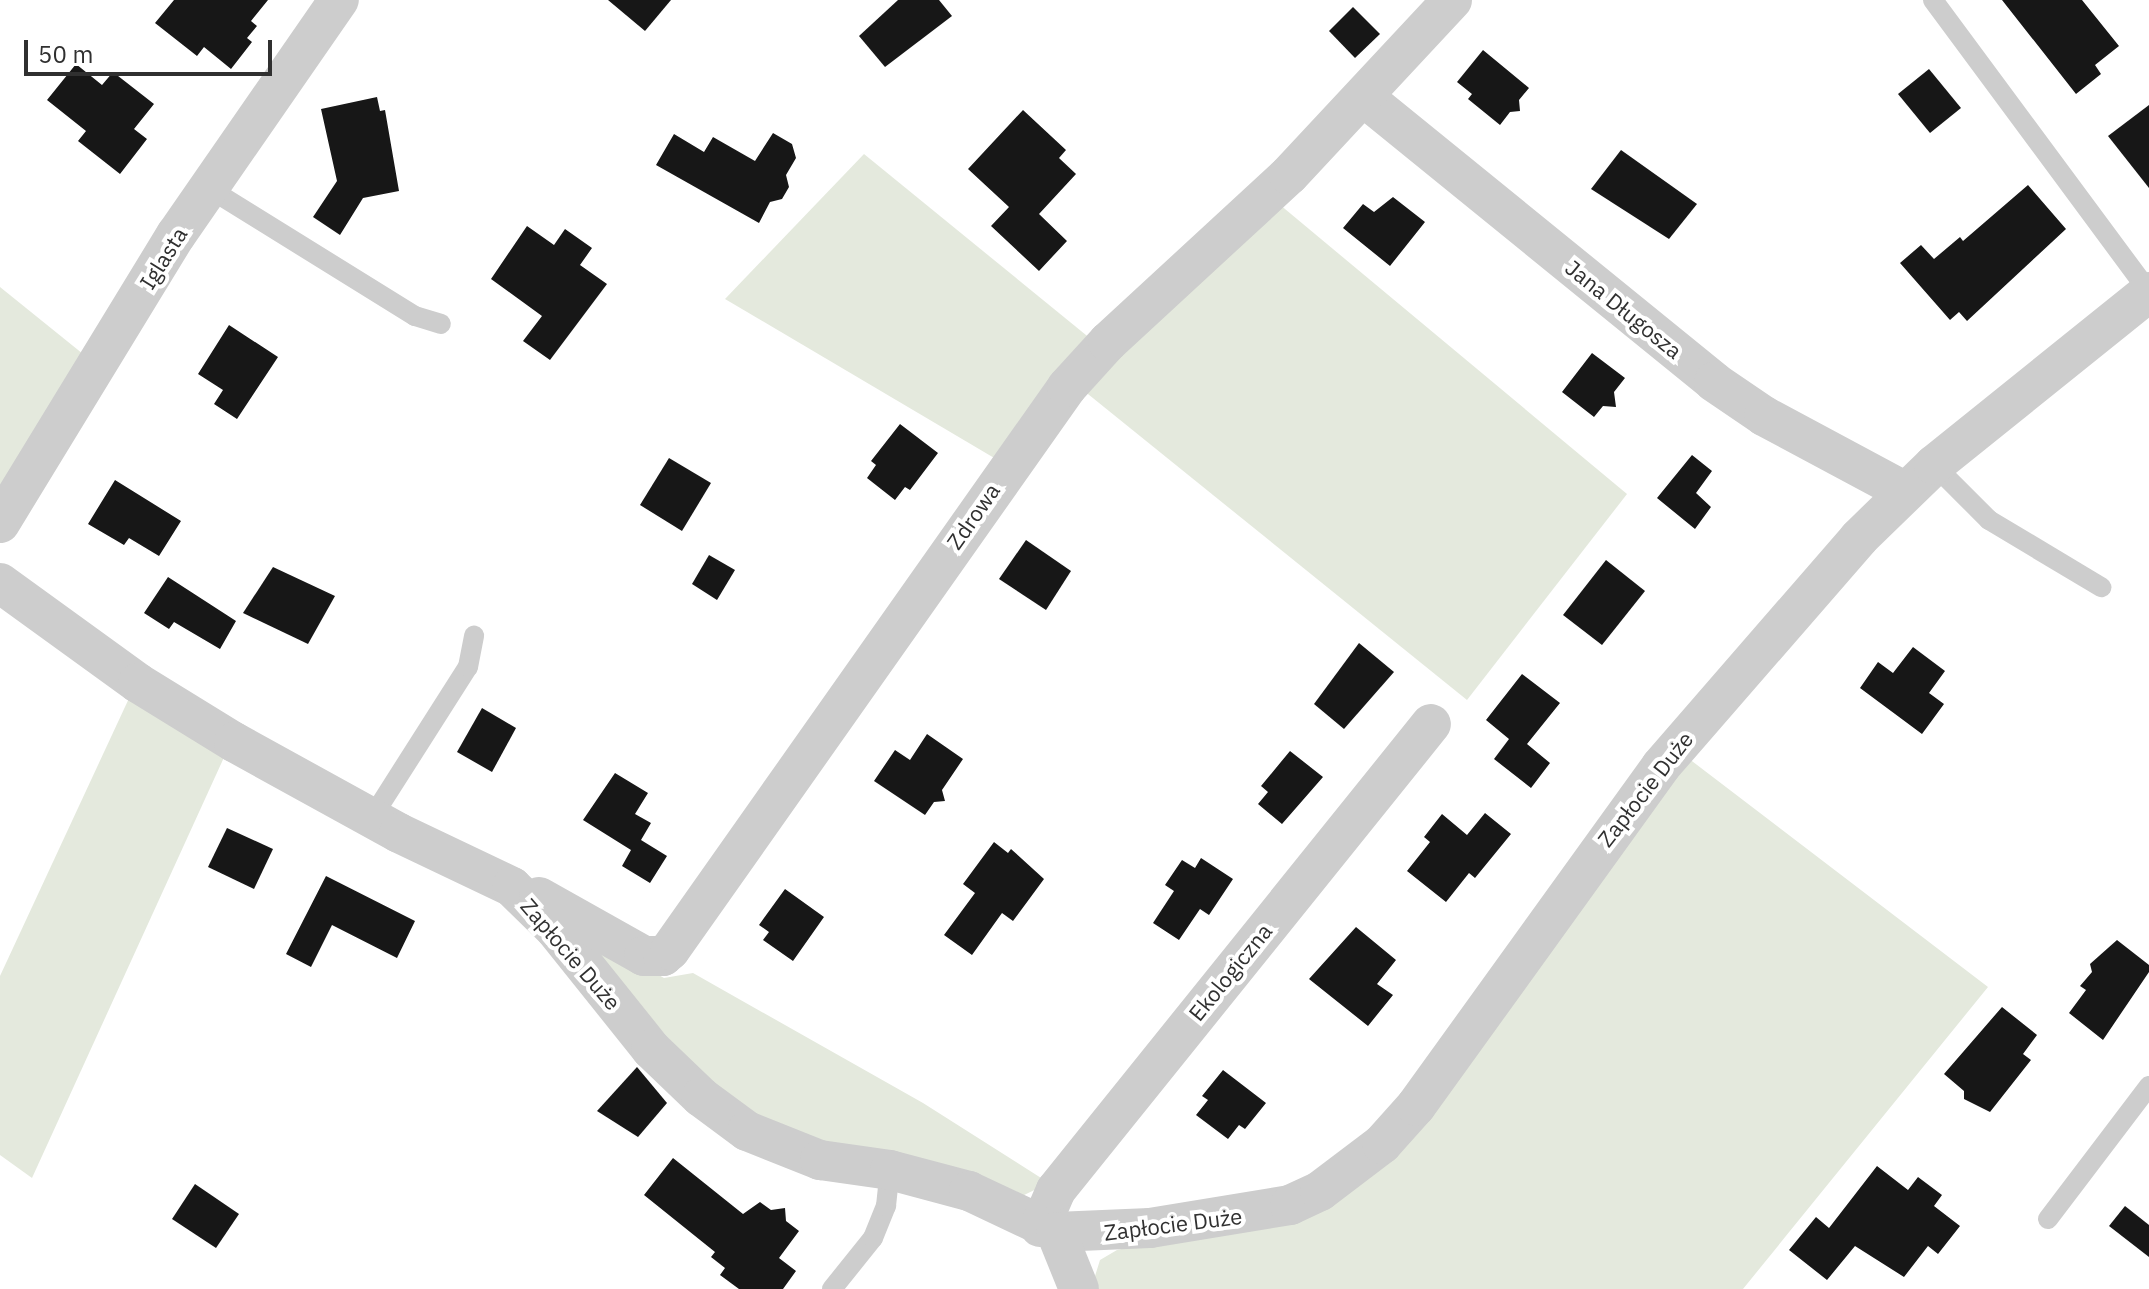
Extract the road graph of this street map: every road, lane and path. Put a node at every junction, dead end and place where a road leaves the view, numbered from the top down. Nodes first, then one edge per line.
1 (339, 0) edge
2 (1452, 0) edge
3 (1933, 0) edge
4 (1365, 98) junction
5 (210, 189) junction
6 (2149, 292) edge
7 (441, 324) dead end
8 (1934, 465) junction
9 (1904, 491) junction
10 (0, 523) edge
11 (0, 583) edge
12 (2101, 587) dead end
13 (474, 636) dead end
14 (1431, 724) dead end
15 (371, 819) junction
16 (512, 887) junction
17 (2149, 1086) edge
18 (890, 1170) junction
19 (2048, 1219) dead end
20 (1048, 1229) junction
21 (832, 1289) edge
22 (1079, 1289) edge

1 - 5 street, Iglasta
2 - 4 street, Zdrowa
3 - 6 lane
4 - 9 street, Jana Długosza
4 - 16 street, Zdrowa
5 - 7 lane
5 - 10 street, Iglasta
6 - 8 street, Zapłocie Duże
8 - 9 street, Zapłocie Duże
8 - 12 lane
9 - 20 street, Zapłocie Duże
11 - 15 street, Zapłocie Duże
13 - 15 lane
14 - 20 street, Ekologiczna
15 - 16 street, Zapłocie Duże
16 - 18 street, Zapłocie Duże
17 - 19 lane
18 - 20 street, Zapłocie Duże
18 - 21 lane
20 - 22 street

